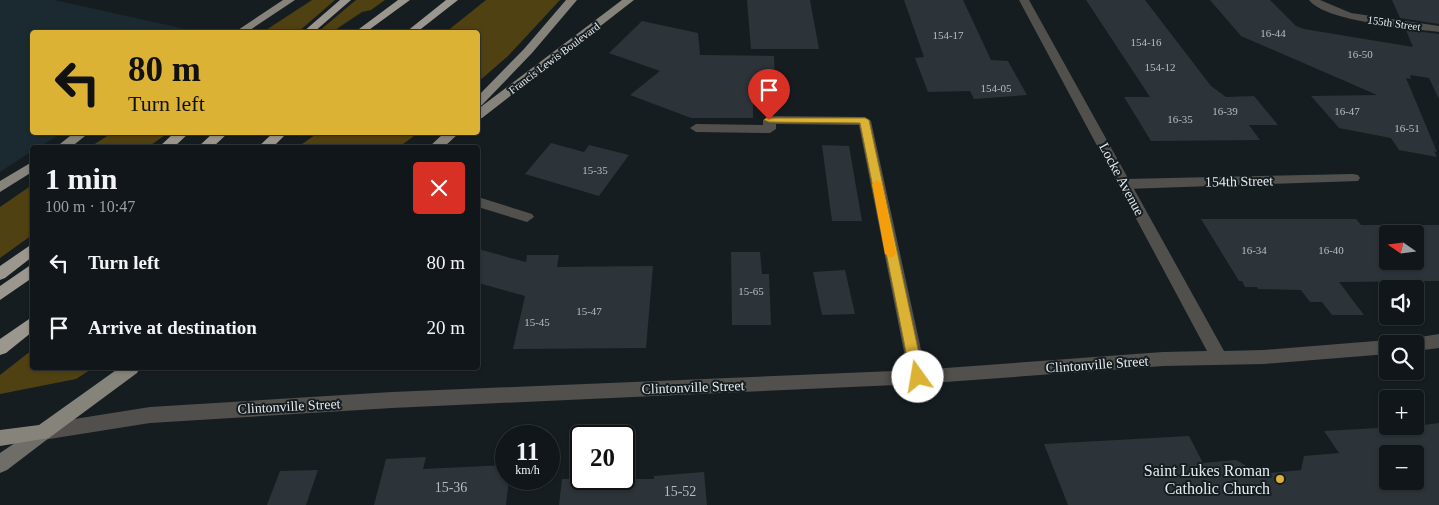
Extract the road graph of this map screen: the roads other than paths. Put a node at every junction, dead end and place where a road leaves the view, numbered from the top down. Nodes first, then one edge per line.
1 (290, 0) edge
2 (346, 0) edge
3 (405, 0) edge
4 (453, 0) edge
5 (572, 0) edge
6 (629, 0) edge
7 (1024, 0) edge
8 (1314, 0) edge
9 (1439, 29) edge
10 (243, 30) edge
11 (310, 30) edge
12 (363, 30) edge
13 (414, 30) edge
14 (480, 100) edge
15 (480, 113) edge
16 (696, 128) dead end
17 (80, 135) edge
18 (180, 135) edge
19 (219, 135) edge
20 (278, 135) edge
21 (443, 135) edge
22 (450, 135) edge
23 (65, 145) edge
24 (168, 145) edge
25 (207, 145) edge
26 (267, 145) edge
27 (433, 145) edge
28 (438, 145) edge
29 (30, 167) edge
30 (1353, 178) dead end
31 (1125, 184) junction
32 (0, 187) edge
33 (480, 203) edge
34 (527, 217) dead end
35 (30, 251) edge
36 (30, 272) edge
37 (0, 274) edge
38 (0, 294) edge
39 (30, 325) edge
40 (1439, 341) edge
41 (1424, 343) edge
42 (0, 348) edge
43 (1379, 348) edge
44 (1219, 358) junction
45 (128, 370) edge
46 (918, 377) junction
47 (43, 432) junction
48 (0, 438) edge
49 (0, 464) edge

1 - 10 main road
2 - 11 highway
3 - 12 highway
4 - 13 highway
5 - 14 main road
6 - 15 main road, Francis Lewis Boulevard
7 - 31 street, Locke Avenue
8 - 9 street, 155th Street
16 - 46 street
17 - 23 main road
18 - 24 highway
19 - 25 highway
20 - 26 highway
21 - 27 main road
22 - 28 main road
29 - 32 main road
30 - 31 street, 154th Street
31 - 44 street, Locke Avenue
33 - 34 street
35 - 37 highway
36 - 38 highway
39 - 42 highway
40 - 41 street
43 - 44 street, Clintonville Street
44 - 46 street, Clintonville Street
45 - 47 main road
46 - 47 street, Clintonville Street
47 - 48 main road, Clintonville Street
47 - 49 main road

